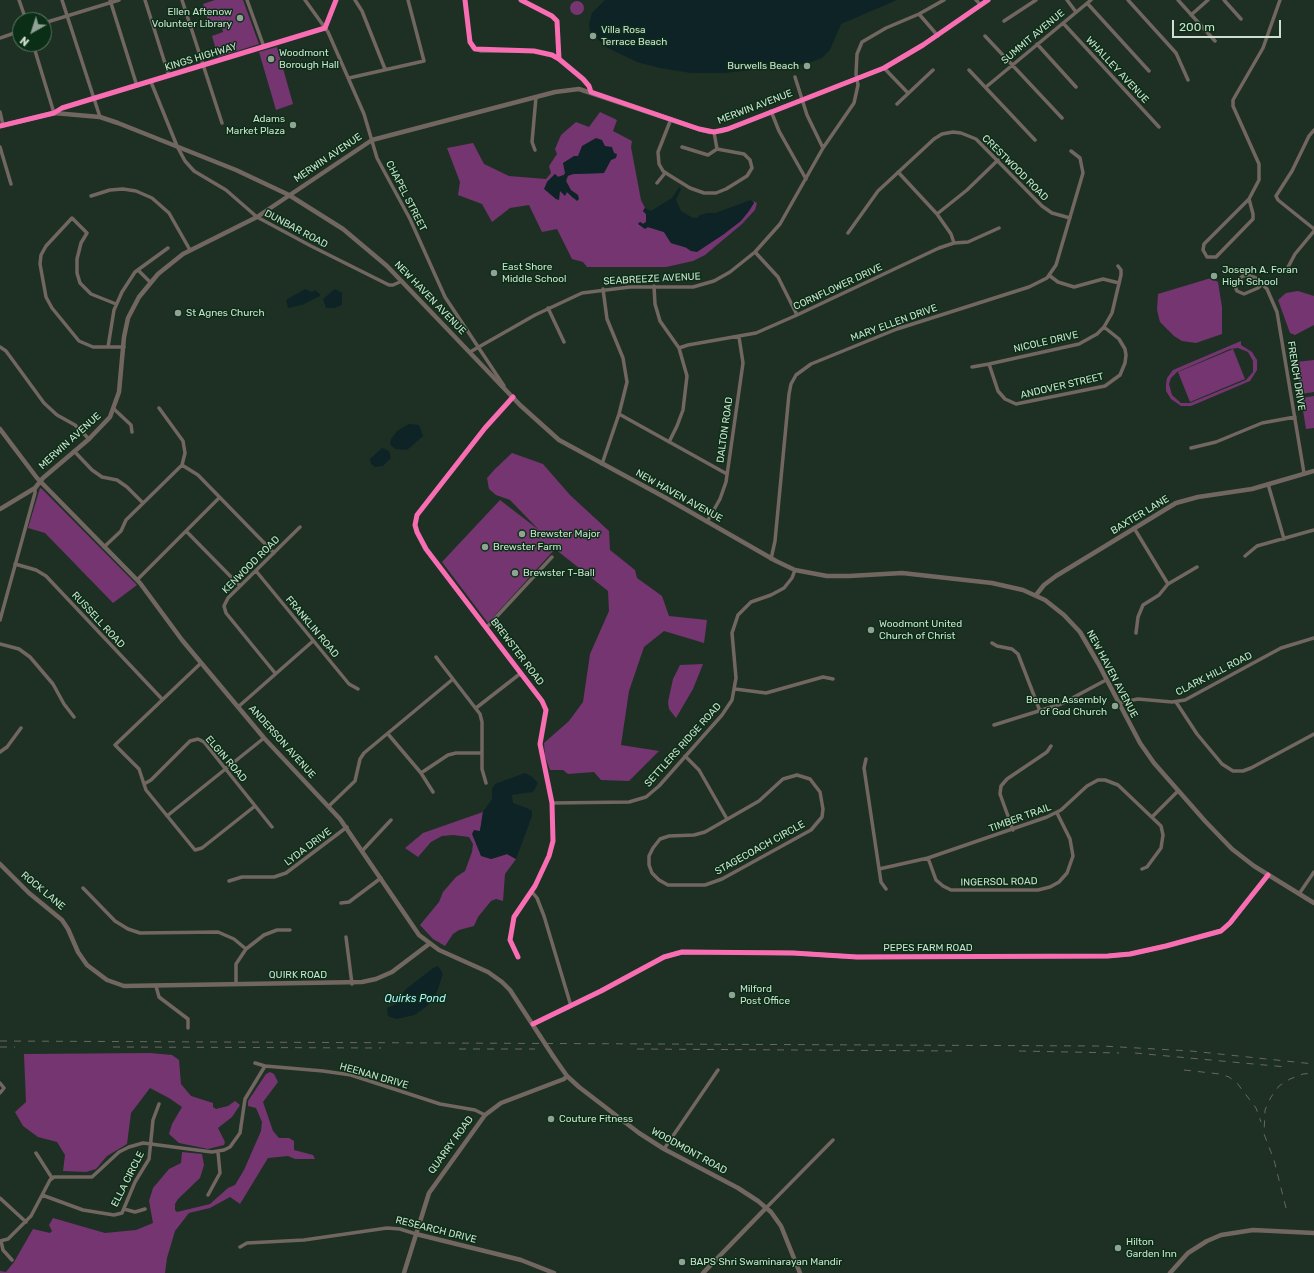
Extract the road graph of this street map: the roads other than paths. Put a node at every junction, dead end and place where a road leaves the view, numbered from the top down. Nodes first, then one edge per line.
1 (19, 0) edge
2 (62, 0) edge
3 (119, 0) edge
4 (145, 0) edge
5 (182, 0) edge
6 (247, 0) edge
7 (305, 0) edge
8 (336, 0) edge
9 (355, 0) edge
10 (408, 0) edge
11 (465, 0) edge
12 (521, 0) edge
13 (944, 0) edge
14 (976, 0) edge
15 (988, 0) edge
16 (1036, 0) edge
17 (1067, 0) edge
18 (1090, 0) edge
19 (1128, 0) edge
20 (1178, 0) edge
21 (1208, 0) edge
22 (1224, 0) edge
23 (1280, 0) edge
24 (110, 1) edge
25 (1087, 4) junction
26 (981, 5) junction
27 (23, 12) edge
28 (1076, 12) junction
29 (919, 14) junction
30 (1191, 15) junction
31 (68, 16) junction
32 (1241, 19) dead end
33 (52, 21) edge
34 (1004, 21) dead end
35 (1063, 23) junction
36 (325, 28) junction
37 (12, 34) edge
38 (938, 36) junction
39 (985, 36) dead end
40 (0, 38) edge
41 (1215, 41) dead end
42 (1038, 44) junction
43 (264, 47) junction
44 (35, 52) edge
45 (559, 59) junction
46 (1012, 65) junction
47 (202, 66) junction
48 (884, 68) junction
49 (385, 69) junction
50 (933, 70) dead end
51 (969, 70) dead end
52 (1149, 71) dead end
53 (169, 76) junction
54 (795, 77) dead end
55 (349, 78) junction
56 (857, 79) junction
57 (1188, 80) dead end
58 (151, 82) junction
59 (137, 86) junction
60 (986, 87) junction
61 (1076, 87) dead end
62 (591, 92) junction
63 (908, 94) junction
64 (536, 97) junction
65 (94, 98) junction
66 (802, 99) junction
67 (897, 104) dead end
68 (771, 111) junction
69 (0, 112) edge
70 (54, 113) junction
71 (100, 117) junction
72 (1062, 118) dead end
73 (671, 119) junction
74 (222, 123) dead end
75 (2, 125) edge
76 (1159, 127) dead end
77 (1314, 130) edge
78 (714, 132) junction
79 (372, 140) junction
80 (1035, 140) dead end
81 (177, 146) junction
82 (0, 147) edge
83 (682, 147) dead end
84 (823, 148) junction
85 (718, 149) junction
86 (535, 150) dead end
87 (1071, 151) dead end
88 (998, 160) junction
89 (898, 172) junction
90 (665, 173) junction
91 (806, 179) junction
92 (657, 183) dead end
93 (11, 184) dead end
94 (289, 195) junction
95 (91, 196) dead end
96 (1249, 199) junction
97 (937, 214) junction
98 (257, 217) junction
99 (1070, 218) junction
100 (999, 228) dead end
101 (1314, 230) edge
102 (848, 233) dead end
103 (954, 243) junction
104 (168, 248) dead end
105 (190, 250) junction
106 (755, 252) junction
107 (1118, 266) dead end
108 (1287, 269) dead end
109 (138, 270) junction
110 (1050, 276) junction
111 (402, 281) junction
112 (150, 282) junction
113 (1119, 283) junction
114 (1262, 284) junction
115 (654, 286) junction
116 (603, 289) junction
117 (116, 304) junction
118 (548, 308) junction
119 (797, 316) junction
120 (1104, 327) junction
121 (739, 337) junction
122 (564, 342) dead end
123 (478, 346) junction
124 (0, 347) edge
125 (108, 347) junction
126 (124, 347) junction
127 (679, 348) junction
128 (470, 352) junction
129 (989, 364) junction
130 (972, 368) dead end
131 (508, 392) junction
132 (513, 398) junction
133 (159, 408) dead end
134 (114, 409) junction
135 (619, 414) junction
136 (1295, 417) junction
137 (0, 429) edge
138 (132, 432) dead end
139 (89, 439) junction
140 (669, 442) junction
141 (1191, 448) dead end
142 (74, 451) junction
143 (602, 464) junction
144 (182, 465) junction
145 (1314, 471) edge
146 (1304, 473) junction
147 (727, 474) junction
148 (40, 481) junction
149 (1268, 484) junction
150 (35, 488) junction
151 (219, 498) junction
152 (143, 503) junction
153 (0, 510) edge
154 (707, 522) junction
155 (300, 527) dead end
156 (1134, 528) junction
157 (1314, 530) edge
158 (186, 531) junction
159 (1284, 539) junction
160 (104, 547) junction
161 (274, 553) junction
162 (1244, 556) dead end
163 (552, 557) dead end
164 (771, 559) junction
165 (15, 564) junction
166 (1197, 567) dead end
167 (795, 570) junction
168 (256, 571) junction
169 (137, 580) junction
170 (1168, 584) junction
171 (240, 586) junction
172 (1036, 595) junction
173 (0, 620) edge
174 (487, 627) junction
175 (1136, 633) dead end
176 (1314, 638) edge
177 (313, 641) junction
178 (992, 643) dead end
179 (0, 644) edge
180 (436, 657) dead end
181 (201, 663) junction
182 (275, 673) junction
183 (521, 673) junction
184 (453, 679) junction
185 (833, 679) dead end
186 (1106, 680) junction
187 (358, 689) dead end
188 (735, 689) junction
189 (162, 699) junction
190 (1176, 702) junction
191 (1118, 703) junction
192 (238, 707) junction
193 (476, 708) junction
194 (1040, 712) junction
195 (74, 717) dead end
196 (994, 725) dead end
197 (21, 728) dead end
198 (388, 734) junction
199 (1314, 734) edge
200 (264, 738) junction
201 (1051, 746) dead end
202 (0, 752) edge
203 (482, 753) junction
204 (685, 756) junction
205 (866, 759) dead end
206 (225, 769) junction
207 (421, 773) junction
208 (486, 783) dead end
209 (144, 784) junction
210 (1178, 791) junction
211 (433, 792) dead end
212 (552, 803) junction
213 (255, 806) junction
214 (328, 806) junction
215 (1057, 813) junction
216 (167, 816) junction
217 (1153, 816) junction
218 (727, 819) junction
219 (391, 820) dead end
220 (272, 827) dead end
221 (347, 827) junction
222 (1013, 830) junction
223 (362, 850) junction
224 (928, 858) junction
225 (0, 864) edge
226 (879, 869) junction
227 (1142, 869) dead end
228 (1314, 872) edge
229 (1268, 875) junction
230 (381, 878) junction
231 (229, 881) dead end
232 (83, 888) dead end
233 (886, 889) dead end
234 (532, 892) junction
235 (1299, 894) junction
236 (341, 903) dead end
237 (1314, 903) edge
238 (290, 930) dead end
239 (346, 937) dead end
240 (429, 944) junction
241 (246, 949) junction
242 (518, 957) dead end
243 (236, 984) junction
244 (352, 984) junction
245 (156, 986) junction
246 (571, 1006) junction
247 (533, 1024) junction
248 (188, 1028) dead end
249 (553, 1056) joint
250 (255, 1063) dead end
251 (266, 1066) junction
252 (718, 1070) dead end
253 (567, 1076) junction
254 (0, 1083) edge
255 (0, 1093) edge
256 (159, 1104) dead end
257 (485, 1115) junction
258 (833, 1140) dead end
259 (152, 1144) junction
260 (664, 1149) junction
261 (218, 1152) junction
262 (36, 1153) dead end
263 (52, 1178) junction
264 (208, 1194) dead end
265 (42, 1196) junction
266 (0, 1198) edge
267 (766, 1208) junction
268 (124, 1209) junction
269 (145, 1209) dead end
270 (26, 1222) junction
271 (1314, 1232) edge
272 (416, 1234) junction
273 (1, 1241) edge
274 (240, 1247) dead end
275 (12, 1260) dead end
276 (404, 1273) edge
277 (554, 1273) edge
278 (703, 1273) edge
279 (800, 1273) edge
280 (1170, 1273) edge

1 - 27 street
2 - 31 street
3 - 24 street
4 - 53 street
5 - 47 street
6 - 43 street
7 - 36 street, CHAPEL STREET
8 - 36 street
9 - 49 street
10 - 49 street
11 - 45 street
12 - 45 street
13 - 29 street, SEABREEZE AVENUE
14 - 26 street
15 - 26 main road, MERWIN AVENUE
16 - 34 street
17 - 28 street
18 - 25 street, SUMMIT AVENUE
19 - 57 street
20 - 30 street
21 - 30 street
22 - 32 street
23 - 96 street
24 - 31 street
24 - 59 street
25 - 28 street, SUMMIT AVENUE
25 - 52 street
26 - 38 main road, MERWIN AVENUE
28 - 35 street, SUMMIT AVENUE
29 - 38 street
29 - 56 street, SEABREEZE AVENUE
30 - 41 street
31 - 33 street
31 - 65 street
35 - 42 street, SUMMIT AVENUE
35 - 76 street, WHALLEY AVENUE
36 - 43 street, KINGS HIGHWAY
36 - 55 street, CHAPEL STREET
37 - 40 street
38 - 48 main road, MERWIN AVENUE
39 - 46 street
42 - 46 street, SUMMIT AVENUE
42 - 61 street
43 - 47 street, KINGS HIGHWAY
44 - 70 street
45 - 62 street
46 - 60 street, SUMMIT AVENUE
46 - 72 street
47 - 53 street, KINGS HIGHWAY
47 - 74 street
48 - 56 main road, MERWIN AVENUE
48 - 63 street
49 - 55 street
50 - 63 street
51 - 60 street
53 - 58 street, KINGS HIGHWAY
54 - 66 street
55 - 79 street, CHAPEL STREET
56 - 66 main road, MERWIN AVENUE
56 - 84 street, SEABREEZE AVENUE
58 - 59 street, KINGS HIGHWAY
58 - 81 street, DUNBAR ROAD
59 - 65 street, KINGS HIGHWAY
60 - 80 street
62 - 64 main road, MERWIN AVENUE
62 - 73 main road, MERWIN AVENUE
63 - 67 street
64 - 79 main road, MERWIN AVENUE
64 - 86 street
65 - 70 street, KINGS HIGHWAY
65 - 71 street
66 - 68 main road, MERWIN AVENUE
66 - 84 street
68 - 78 main road, MERWIN AVENUE
68 - 91 street
69 - 75 street
70 - 71 main road, NEW HAVEN AVENUE
70 - 75 main road, NEW HAVEN AVENUE
71 - 81 main road, NEW HAVEN AVENUE
73 - 78 main road, MERWIN AVENUE
73 - 90 street
77 - 101 street
78 - 85 street
79 - 94 main road, MERWIN AVENUE
79 - 123 street, CHAPEL STREET
81 - 94 main road, NEW HAVEN AVENUE
81 - 98 street, DUNBAR ROAD
82 - 93 street
83 - 85 street
84 - 91 street, SEABREEZE AVENUE
85 - 90 street
87 - 99 street
88 - 89 street, CRESTWOOD ROAD
88 - 97 street
88 - 99 street, CRESTWOOD ROAD
89 - 97 street
89 - 102 street, CRESTWOOD ROAD
90 - 92 street
91 - 106 street, SEABREEZE AVENUE
94 - 98 main road, MERWIN AVENUE
94 - 111 main road, NEW HAVEN AVENUE
95 - 105 street
96 - 96 street
97 - 103 street
98 - 105 main road, MERWIN AVENUE
98 - 111 street, DUNBAR ROAD
99 - 110 street
100 - 103 street, CORNFLOWER DRIVE
101 - 108 street
103 - 119 street, CORNFLOWER DRIVE
104 - 109 street
105 - 112 main road, MERWIN AVENUE
106 - 115 street, SEABREEZE AVENUE
106 - 119 street
107 - 113 street, NICOLE DRIVE
109 - 112 street
109 - 117 street
110 - 113 street
110 - 164 street, MARY ELLEN DRIVE
111 - 128 main road, NEW HAVEN AVENUE
112 - 126 main road, MERWIN AVENUE
113 - 120 street, NICOLE DRIVE
114 - 114 street
114 - 136 street, FRENCH DRIVE
115 - 116 street, SEABREEZE AVENUE
115 - 127 street
116 - 118 street, SEABREEZE AVENUE
116 - 135 street
117 - 125 street
117 - 125 street
118 - 122 street
118 - 123 street, SEABREEZE AVENUE
119 - 121 street, CORNFLOWER DRIVE
120 - 129 street, NICOLE DRIVE
120 - 129 street, ANDOVER STREET
121 - 127 street, CORNFLOWER DRIVE
121 - 147 street, DALTON ROAD
123 - 128 street, SEABREEZE AVENUE
123 - 131 street, CHAPEL STREET
124 - 139 street
125 - 126 street
126 - 134 main road, MERWIN AVENUE
127 - 140 street
128 - 131 main road, NEW HAVEN AVENUE
129 - 130 street
131 - 132 main road, NEW HAVEN AVENUE
132 - 143 main road, NEW HAVEN AVENUE
132 - 174 street, BREWSTER ROAD
133 - 144 street
134 - 138 street
134 - 139 main road, MERWIN AVENUE
135 - 140 street
135 - 143 street
136 - 141 street
136 - 146 street, FRENCH DRIVE
137 - 148 main road, ANDERSON AVENUE
139 - 142 main road, MERWIN AVENUE
140 - 147 street
142 - 148 main road, MERWIN AVENUE
142 - 152 street
143 - 154 main road, NEW HAVEN AVENUE
144 - 151 street
144 - 152 street
145 - 146 main road, BAXTER LANE
146 - 149 main road, BAXTER LANE
147 - 154 street, DALTON ROAD
148 - 150 main road, MERWIN AVENUE
148 - 160 main road, ANDERSON AVENUE
149 - 156 main road, BAXTER LANE
149 - 159 street
150 - 153 main road, MERWIN AVENUE
150 - 165 street
151 - 158 street
151 - 161 street
152 - 160 street
154 - 164 main road, NEW HAVEN AVENUE
155 - 161 street, KENWOOD ROAD
156 - 170 street
156 - 172 main road, BAXTER LANE
157 - 159 street
158 - 169 street
158 - 171 street
159 - 162 street
160 - 169 main road, ANDERSON AVENUE
161 - 168 street, KENWOOD ROAD
163 - 174 street
164 - 167 main road, NEW HAVEN AVENUE
165 - 173 street
165 - 189 street, RUSSELL ROAD
166 - 170 street
167 - 172 main road, NEW HAVEN AVENUE
167 - 188 street, SETTLERS RIDGE ROAD
168 - 171 street, KENWOOD ROAD
168 - 177 street, FRANKLIN ROAD
169 - 181 main road, ANDERSON AVENUE
170 - 175 street
171 - 182 street, KENWOOD ROAD
172 - 186 main road, NEW HAVEN AVENUE
174 - 183 street, BREWSTER ROAD
176 - 190 street, CLARK HILL ROAD
177 - 182 street
177 - 187 street, FRANKLIN ROAD
178 - 194 street
179 - 195 street
180 - 184 street
181 - 189 street
181 - 192 main road, ANDERSON AVENUE
182 - 192 street
183 - 193 street
183 - 212 street, BREWSTER ROAD
184 - 193 street
184 - 198 street
185 - 188 street
186 - 191 main road, NEW HAVEN AVENUE
186 - 194 street
188 - 204 street, SETTLERS RIDGE ROAD
189 - 209 street
190 - 191 street, CLARK HILL ROAD
190 - 199 street
191 - 210 main road, NEW HAVEN AVENUE
192 - 200 main road, ANDERSON AVENUE
193 - 203 street
194 - 196 street
197 - 202 street
198 - 207 street
198 - 214 street
200 - 206 street
200 - 214 main road, ANDERSON AVENUE
201 - 222 street
203 - 207 street
203 - 208 street
204 - 212 street, SETTLERS RIDGE ROAD
204 - 218 street
205 - 226 street
206 - 209 street, ELGIN ROAD
206 - 213 street, ELGIN ROAD
206 - 216 street
207 - 211 street
209 - 216 street
210 - 217 street
210 - 229 main road, NEW HAVEN AVENUE
212 - 234 street, BREWSTER ROAD
213 - 216 street
213 - 220 street, ELGIN ROAD
214 - 221 main road, ANDERSON AVENUE
215 - 217 street, TIMBER TRAIL
215 - 222 street, TIMBER TRAIL
215 - 224 street, INGERSOL ROAD
217 - 227 street, TIMBER TRAIL
218 - 218 street, STAGECOACH CIRCLE
219 - 223 street
221 - 223 main road, ANDERSON AVENUE
221 - 231 street, LYDA DRIVE
222 - 224 street, TIMBER TRAIL
223 - 230 main road, ANDERSON AVENUE
224 - 226 street, TIMBER TRAIL
225 - 245 main road, ROCK LANE
226 - 233 street
228 - 235 street
229 - 235 main road, NEW HAVEN AVENUE
229 - 246 main road, PEPES FARM ROAD
230 - 236 street
230 - 240 main road, ANDERSON AVENUE
232 - 241 street
234 - 242 street, BREWSTER ROAD
234 - 246 street
235 - 237 main road, NEW HAVEN AVENUE
238 - 241 street
239 - 244 street
240 - 244 main road, QUIRK ROAD
240 - 247 main road, ANDERSON AVENUE
241 - 243 street
243 - 244 main road, QUIRK ROAD
243 - 245 main road, QUIRK ROAD
245 - 248 street
246 - 247 main road
247 - 249 main road, ANDERSON AVENUE, bridge
249 - 253 main road, WOODMONT ROAD
250 - 251 street, HEENAN DRIVE
251 - 257 street, HEENAN DRIVE
251 - 261 street
252 - 260 street
253 - 257 main road, QUARRY ROAD
253 - 260 main road, WOODMONT ROAD
254 - 255 street
256 - 259 street, ELLA CIRCLE
257 - 272 main road, QUARRY ROAD
258 - 267 street
259 - 261 street
259 - 263 street
259 - 268 street, ELLA CIRCLE
260 - 267 main road, WOODMONT ROAD
261 - 264 street
262 - 263 street
263 - 265 street
265 - 268 street, ELLA CIRCLE
265 - 270 street
266 - 270 street
267 - 278 main road
267 - 279 main road, WOODMONT ROAD
268 - 269 street
270 - 273 street
271 - 280 main road
272 - 274 street, RESEARCH DRIVE
272 - 276 main road, QUARRY ROAD
272 - 277 main road, RESEARCH DRIVE
273 - 275 street

